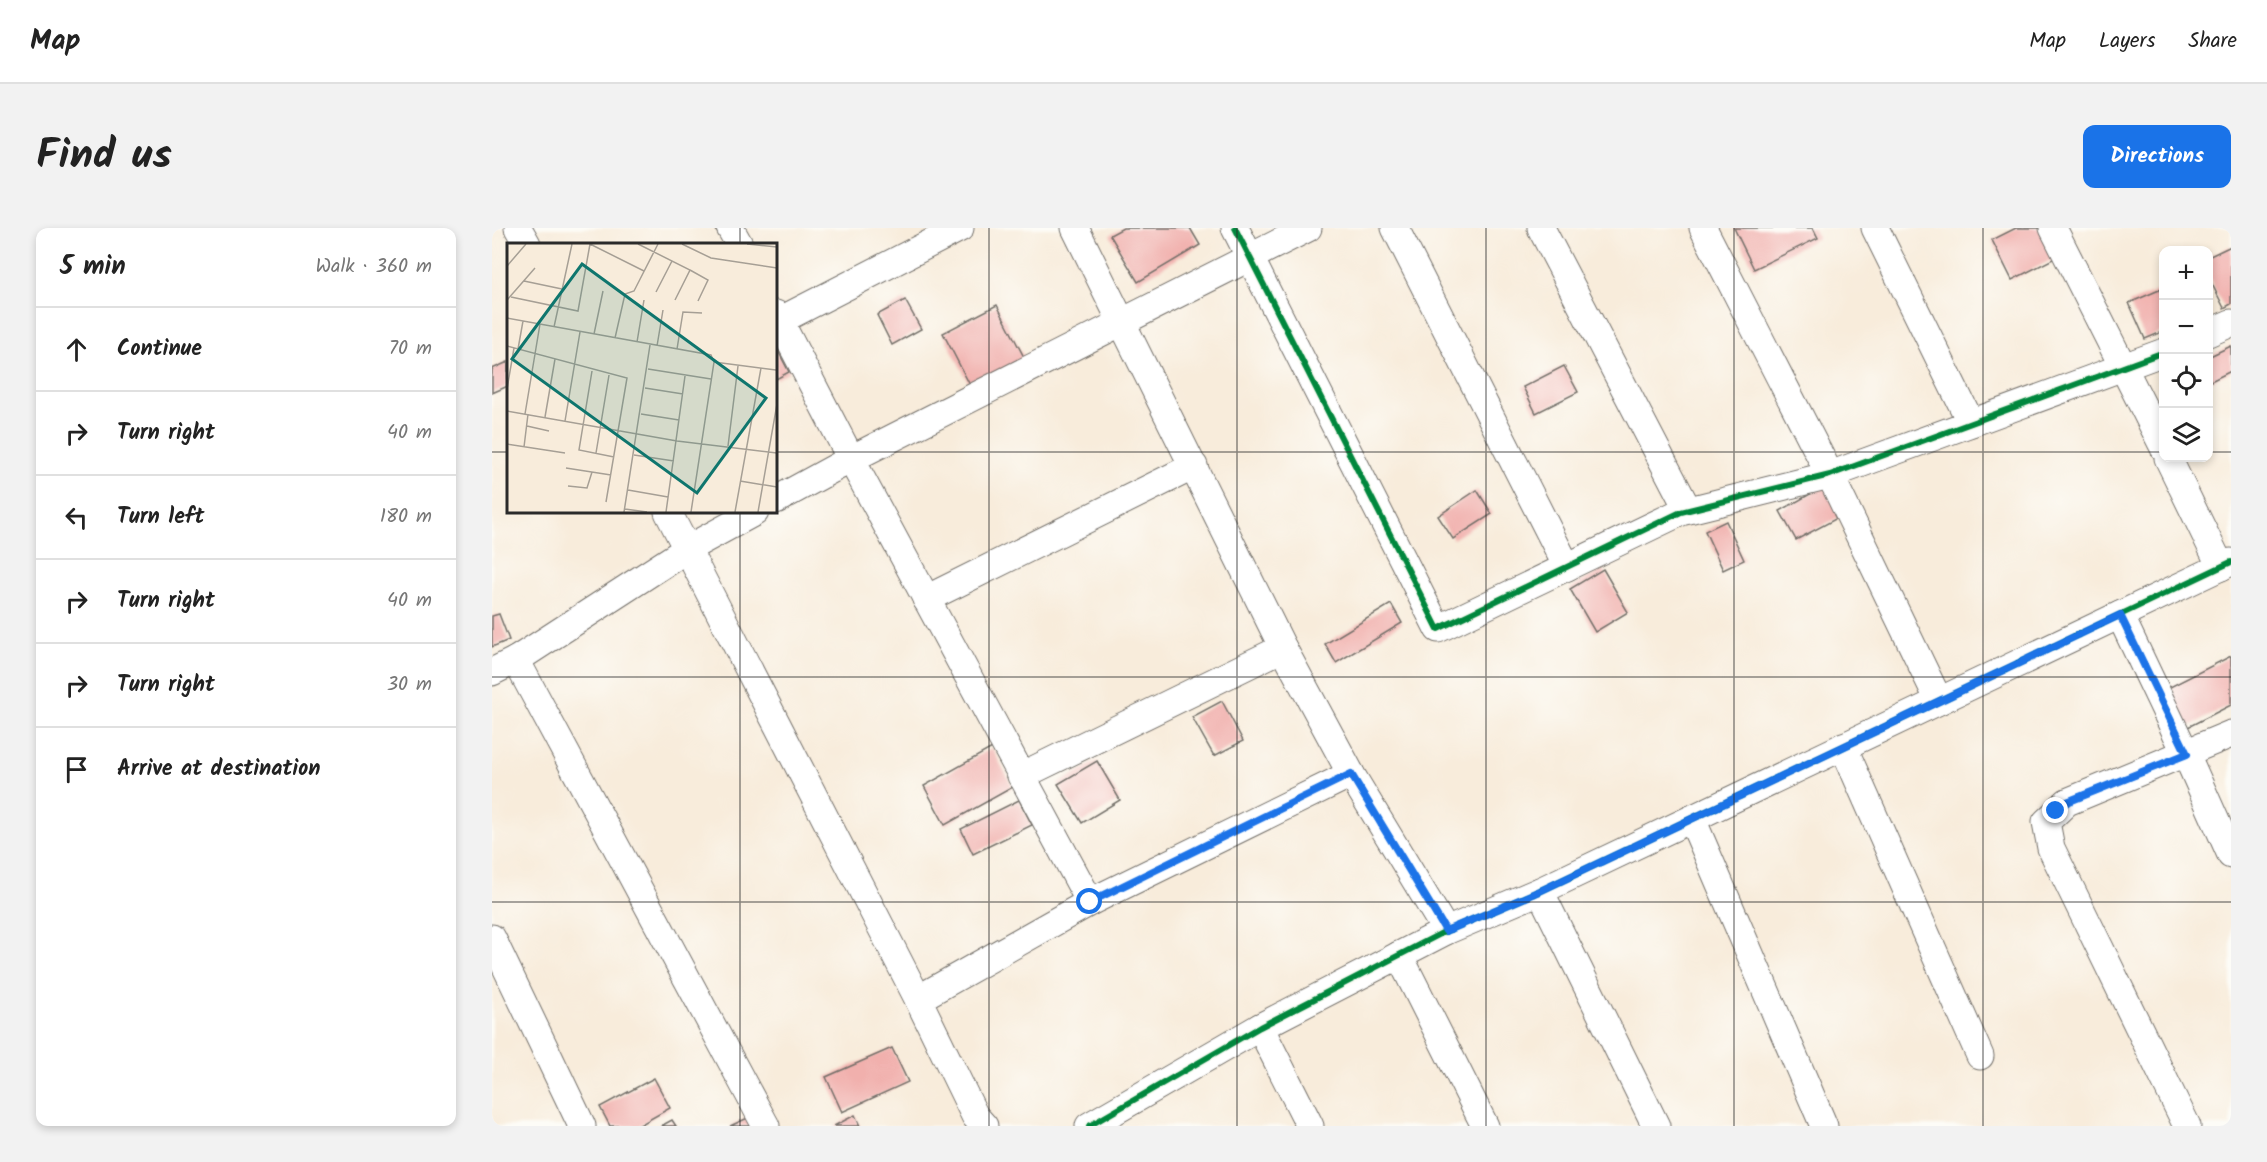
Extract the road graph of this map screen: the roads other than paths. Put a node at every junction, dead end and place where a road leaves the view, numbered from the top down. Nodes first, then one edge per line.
1 (518, 228) edge
2 (730, 228) edge
3 (960, 228) edge
4 (1075, 228) edge
5 (1235, 228) edge
6 (1308, 228) edge
7 (1395, 228) edge
8 (1541, 228) edge
9 (1703, 228) edge
10 (1875, 228) edge
11 (2054, 228) edge
12 (526, 243) edge
13 (738, 243) edge
14 (1250, 258) junction
15 (777, 318) edge
16 (1123, 322) junction
17 (2231, 323) edge
18 (2213, 331) edge
19 (2159, 354) edge
20 (2124, 368) junction
21 (1971, 423) junction
22 (2159, 440) edge
23 (850, 459) junction
24 (2170, 462) edge
25 (1194, 466) junction
26 (1830, 475) junction
27 (777, 499) edge
28 (1688, 510) junction
29 (669, 513) edge
30 (753, 513) edge
31 (687, 549) junction
32 (2226, 565) edge
33 (1567, 567) junction
34 (926, 599) junction
35 (2120, 615) junction
36 (1283, 648) junction
37 (516, 660) junction
38 (492, 672) edge
39 (1939, 701) junction
40 (2231, 734) edge
41 (1843, 746) junction
42 (2187, 754) junction
43 (1351, 774) junction
44 (1022, 776) junction
45 (1692, 819) junction
46 (2231, 855) edge
47 (1540, 891) junction
48 (1090, 902) junction
49 (1446, 931) junction
50 (492, 938) edge
51 (1399, 955) junction
52 (918, 999) junction
53 (1260, 1027) junction
54 (1980, 1056) dead end
55 (971, 1123) edge
56 (582, 1126) edge
57 (766, 1126) edge
58 (1089, 1126) edge
59 (1310, 1126) edge
60 (1485, 1126) edge
61 (1656, 1126) edge
62 (1824, 1126) edge
63 (2187, 1126) edge

1 - 12 street
2 - 13 street
3 - 15 street
4 - 16 street
5 - 14 street
6 - 14 street
7 - 33 street
8 - 28 street
9 - 26 street
10 - 21 street
11 - 20 street
14 - 16 street
14 - 33 street
15 - 23 street
16 - 23 street
16 - 25 street
17 - 18 street
19 - 20 street
20 - 21 street
20 - 22 street
21 - 26 street
23 - 27 street
23 - 34 street
24 - 32 street
25 - 34 street
25 - 36 street
26 - 28 street
26 - 39 street
28 - 33 street
29 - 31 street
30 - 31 street
31 - 37 street
31 - 52 street
32 - 35 street
34 - 44 street
35 - 39 street
35 - 42 street
36 - 43 street
36 - 44 street
37 - 38 street
37 - 57 street
39 - 41 street
40 - 42 street
41 - 45 street
41 - 54 street
42 - 46 street
42 - 63 street
43 - 48 street
43 - 49 street
44 - 48 street
45 - 47 street
45 - 62 street
47 - 49 street
47 - 61 street
48 - 52 street
49 - 51 street
50 - 56 street
51 - 53 street
51 - 60 street
52 - 55 street
53 - 58 street
53 - 59 street

